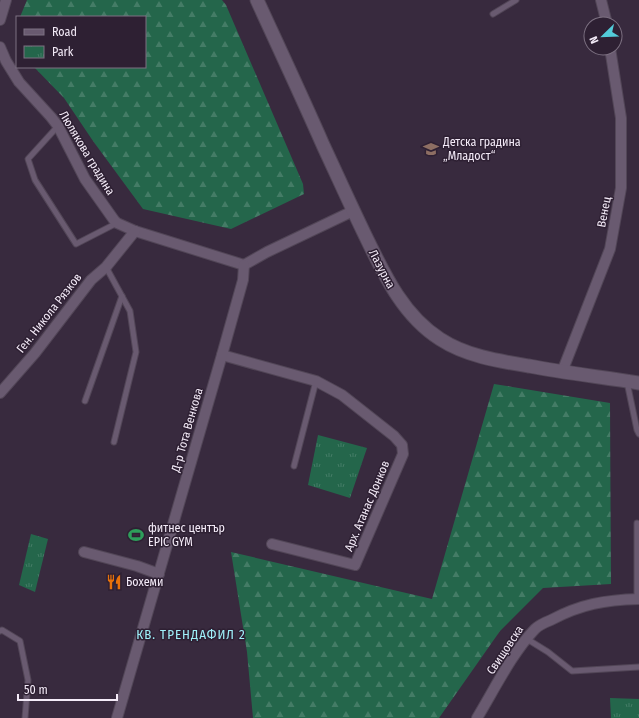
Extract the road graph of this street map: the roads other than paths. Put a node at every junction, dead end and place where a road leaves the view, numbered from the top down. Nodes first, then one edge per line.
1 (6, 0) edge
2 (257, 0) edge
3 (516, 0) edge
4 (601, 0) edge
5 (493, 14) dead end
6 (605, 16) edge
7 (0, 20) edge
8 (0, 47) edge
9 (611, 56) edge
10 (58, 126) junction
11 (353, 211) junction
12 (117, 223) junction
13 (135, 231) junction
14 (244, 265) junction
15 (106, 267) junction
16 (122, 296) junction
17 (222, 355) junction
18 (562, 372) junction
19 (316, 381) junction
20 (633, 382) edge
21 (0, 393) edge
22 (85, 401) dead end
23 (639, 434) edge
24 (114, 442) dead end
25 (294, 466) dead end
26 (637, 523) dead end
27 (272, 544) dead end
28 (84, 552) dead end
29 (159, 574) junction
30 (638, 599) edge
31 (0, 631) edge
32 (527, 639) junction
33 (639, 667) edge
34 (25, 718) edge
35 (117, 718) edge
36 (477, 718) edge

1 - 7 street
2 - 11 street, Лазурна
3 - 5 lane
4 - 6 street
8 - 10 street, Люлякова градина
9 - 18 street, Венец
10 - 12 street, Люлякова градина
10 - 12 lane
11 - 14 street
11 - 18 street, Лазурна
12 - 13 street
13 - 14 street
13 - 15 street, Ген. Никола Рязков
14 - 17 street, Д-р Тота Венкова
15 - 16 lane
15 - 21 street, Ген. Никола Рязков
16 - 22 lane
16 - 24 lane
17 - 19 street
17 - 29 street, Д-р Тота Венкова
18 - 20 street, Лазурна
19 - 25 lane
19 - 27 street, Арх. Атанас Донков
20 - 23 lane
26 - 30 lane
28 - 29 street
29 - 35 street, Д-р Тота Венкова
30 - 32 street, Свищовска
31 - 34 lane
32 - 33 lane
32 - 36 street, Свищовска

